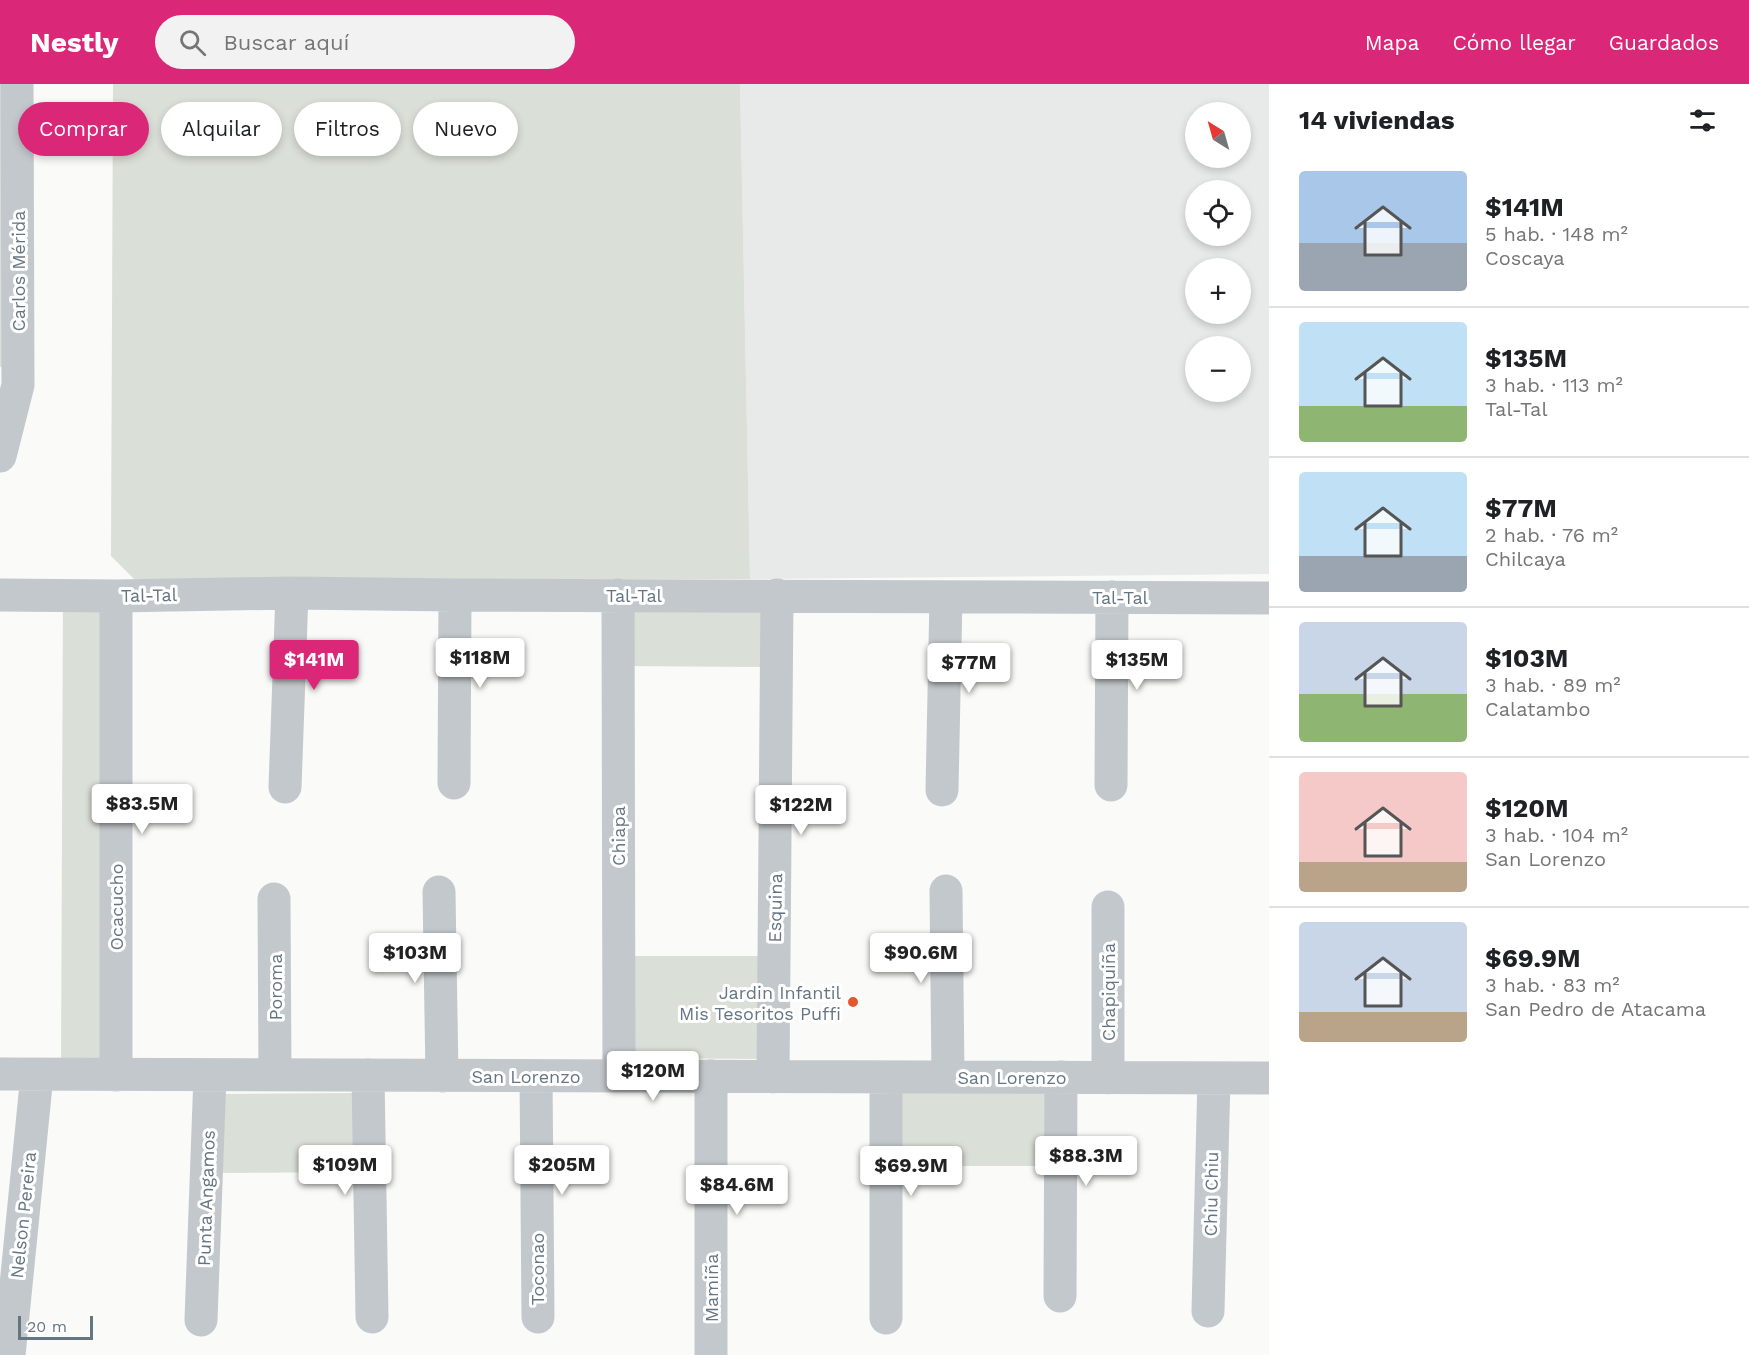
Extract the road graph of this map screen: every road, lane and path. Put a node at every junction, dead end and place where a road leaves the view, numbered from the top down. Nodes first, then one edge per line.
1 (17, 84) edge
2 (9, 196) edge
3 (9, 386) edge
4 (0, 456) edge
5 (292, 593) junction
6 (0, 595) edge
7 (618, 595) junction
8 (777, 595) junction
9 (117, 596) junction
10 (455, 596) junction
11 (946, 597) junction
12 (1112, 597) junction
13 (1269, 598) edge
14 (454, 783) dead end
15 (1111, 785) dead end
16 (285, 787) dead end
17 (942, 790) dead end
18 (946, 891) dead end
19 (439, 892) dead end
20 (274, 899) dead end
21 (1107, 907) dead end
22 (0, 1074) edge
23 (37, 1075) junction
24 (116, 1075) junction
25 (210, 1075) junction
26 (275, 1075) junction
27 (368, 1075) junction
28 (442, 1076) junction
29 (536, 1076) junction
30 (619, 1076) junction
31 (711, 1076) junction
32 (773, 1077) junction
33 (886, 1077) junction
34 (948, 1077) junction
35 (1061, 1077) junction
36 (1108, 1078) junction
37 (1214, 1078) junction
38 (1269, 1078) edge
39 (1060, 1296) dead end
40 (1208, 1311) dead end
41 (372, 1317) dead end
42 (538, 1317) dead end
43 (886, 1318) dead end
44 (201, 1320) dead end
45 (9, 1355) edge
46 (711, 1355) edge

1 - 2 street, Carlos Mérida
2 - 3 street, Carlos Mérida
3 - 4 street, Carlos Mérida
5 - 9 street, Tal-Tal
5 - 10 street, Tal-Tal
5 - 16 street
6 - 9 street, Tal-Tal
7 - 8 street, Tal-Tal
7 - 10 street, Tal-Tal
7 - 30 street, Chiapa
8 - 11 street, Tal-Tal
8 - 32 street, Esquina
9 - 24 street, Ocacucho
10 - 14 street
11 - 12 street, Tal-Tal
11 - 17 street
12 - 13 street, Tal-Tal
12 - 15 street
18 - 34 street
19 - 28 street
20 - 26 street, Poroma
21 - 36 street, Chapiquiña
22 - 23 street, San Lorenzo
23 - 24 street, San Lorenzo
23 - 45 street, Nelson Pereira
24 - 25 street, San Lorenzo
25 - 26 street, San Lorenzo
25 - 44 street, Punta Angamos
26 - 27 street, San Lorenzo
27 - 28 street, San Lorenzo
27 - 41 street
28 - 29 street, San Lorenzo
29 - 30 street, San Lorenzo
29 - 42 street, Toconao
30 - 31 street, San Lorenzo
31 - 32 street, San Lorenzo
31 - 46 street, Mamiña
32 - 33 street, San Lorenzo
33 - 34 street, San Lorenzo
33 - 43 street
34 - 35 street, San Lorenzo
35 - 36 street, San Lorenzo
35 - 39 street
36 - 37 street, San Lorenzo
37 - 38 street, San Lorenzo
37 - 40 street, Chiu Chiu

